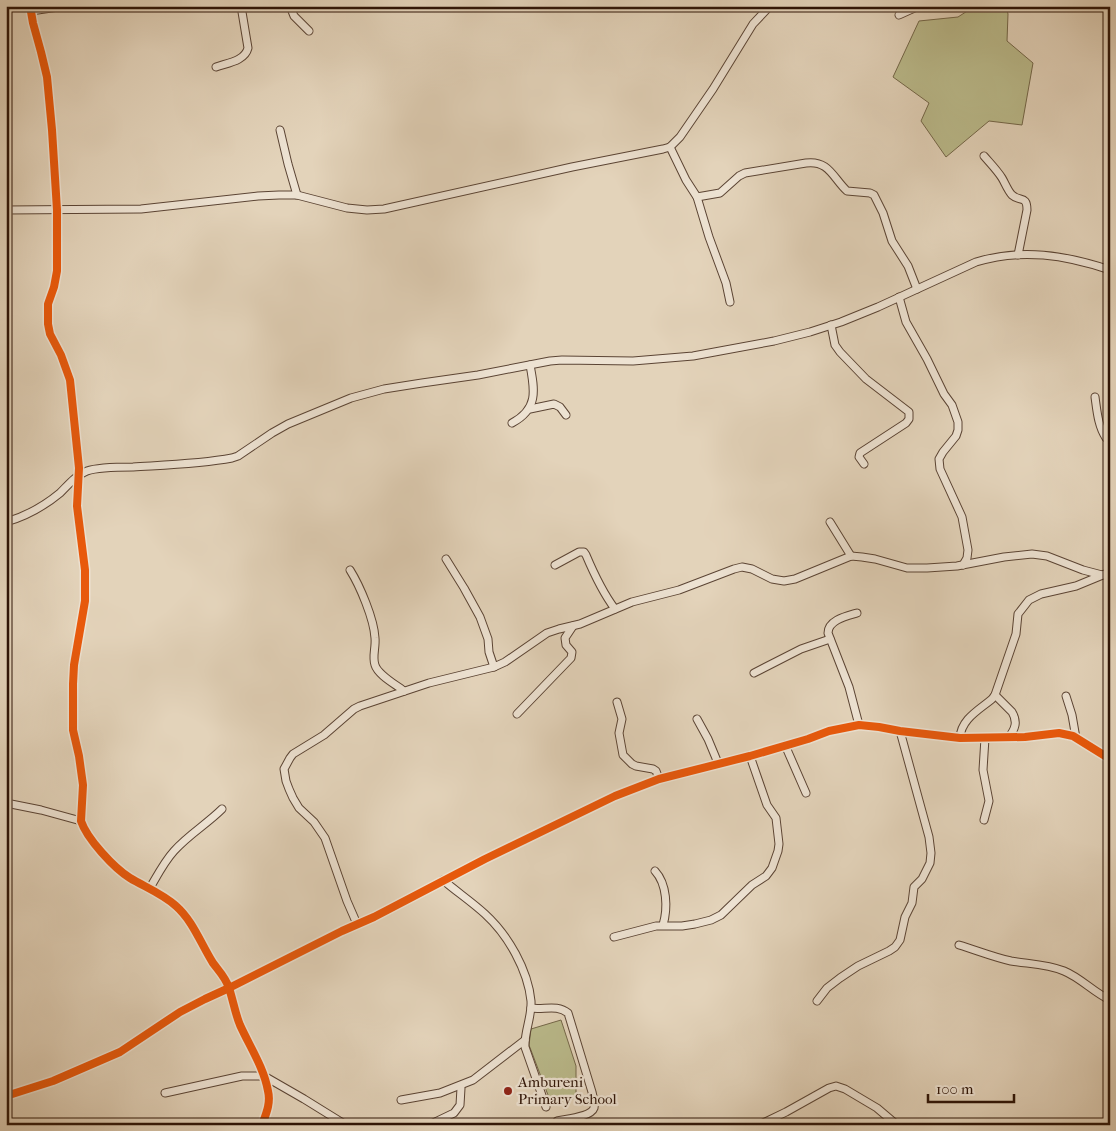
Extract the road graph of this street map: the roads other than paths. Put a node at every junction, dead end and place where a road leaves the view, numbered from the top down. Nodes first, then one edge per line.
1 (65, 6) edge
2 (241, 6) edge
3 (290, 6) edge
4 (770, 6) edge
5 (919, 6) edge
6 (31, 9) edge
7 (899, 15) dead end
8 (310, 31) dead end
9 (216, 67) dead end
10 (280, 130) dead end
11 (670, 146) junction
12 (984, 156) dead end
13 (297, 195) junction
14 (697, 197) junction
15 (6, 210) edge
16 (57, 210) junction
17 (1018, 255) junction
18 (1110, 270) edge
19 (917, 289) junction
20 (899, 297) junction
21 (730, 302) dead end
22 (831, 325) junction
23 (530, 365) junction
24 (1095, 397) dead end
25 (530, 409) junction
26 (566, 415) dead end
27 (512, 423) dead end
28 (1110, 438) edge
29 (864, 464) dead end
30 (78, 476) junction
31 (6, 522) edge
32 (830, 522) dead end
33 (850, 556) junction
34 (446, 559) dead end
35 (555, 565) dead end
36 (963, 565) junction
37 (350, 570) dead end
38 (1110, 572) edge
39 (1102, 575) junction
40 (615, 609) junction
41 (857, 612) dead end
42 (572, 626) junction
43 (830, 639) junction
44 (494, 667) junction
45 (754, 673) dead end
46 (404, 691) junction
47 (995, 695) junction
48 (1066, 696) dead end
49 (617, 702) dead end
50 (517, 714) dead end
51 (697, 719) dead end
52 (859, 725) junction
53 (900, 731) junction
54 (1009, 737) junction
55 (960, 738) junction
56 (985, 738) junction
57 (1076, 738) junction
58 (784, 745) junction
59 (750, 756) junction
60 (1110, 759) edge
61 (718, 763) junction
62 (659, 779) junction
63 (806, 793) dead end
64 (6, 803) edge
65 (222, 809) dead end
66 (984, 820) dead end
67 (81, 821) junction
68 (655, 870) dead end
69 (443, 880) junction
70 (150, 888) junction
71 (357, 924) junction
72 (663, 925) junction
73 (614, 937) dead end
74 (959, 945) dead end
75 (229, 988) junction
76 (1110, 1000) edge
77 (817, 1001) dead end
78 (531, 1008) junction
79 (525, 1040) junction
80 (264, 1076) junction
81 (461, 1088) dead end
82 (165, 1094) dead end
83 (6, 1096) edge
84 (401, 1100) dead end
85 (546, 1107) dead end
86 (262, 1125) edge
87 (346, 1125) edge
88 (429, 1125) edge
89 (556, 1125) edge
90 (759, 1125) edge
91 (897, 1125) edge

1 - 6 street
2 - 9 street
3 - 8 street
4 - 11 street
5 - 7 street
6 - 16 street
10 - 13 street
11 - 13 street
11 - 14 street
12 - 17 street
13 - 16 street
14 - 19 street
14 - 21 street
15 - 16 street
16 - 30 street
17 - 18 street
17 - 19 street
19 - 20 street
20 - 22 street
20 - 36 street
22 - 23 street
22 - 29 street
23 - 25 street
23 - 30 street
24 - 28 street
25 - 26 street
25 - 27 street
30 - 31 street
30 - 67 street
32 - 33 street
33 - 36 street
33 - 40 street
34 - 44 street
35 - 40 street
36 - 39 street
37 - 46 street
38 - 39 street
39 - 47 street
40 - 42 street
41 - 43 street
42 - 44 street
42 - 50 street
43 - 45 street
43 - 52 street
44 - 46 street
46 - 71 street
47 - 54 street
47 - 55 street
48 - 57 street
49 - 62 street
51 - 61 street
52 - 53 street
52 - 58 street
53 - 55 street
53 - 77 street
54 - 56 street
54 - 57 street
55 - 56 street
56 - 66 street
57 - 60 street
58 - 59 street
58 - 63 street
59 - 61 street
59 - 72 street
61 - 62 street
62 - 69 street
64 - 67 street
65 - 70 street
67 - 70 street
68 - 72 street
69 - 71 street
69 - 78 street
70 - 75 street
71 - 75 street
72 - 73 street
74 - 76 street
75 - 80 street
75 - 83 street
78 - 79 street
78 - 89 street
79 - 84 street
79 - 85 street
80 - 82 street
80 - 86 street
80 - 87 street
81 - 88 street
90 - 91 street

